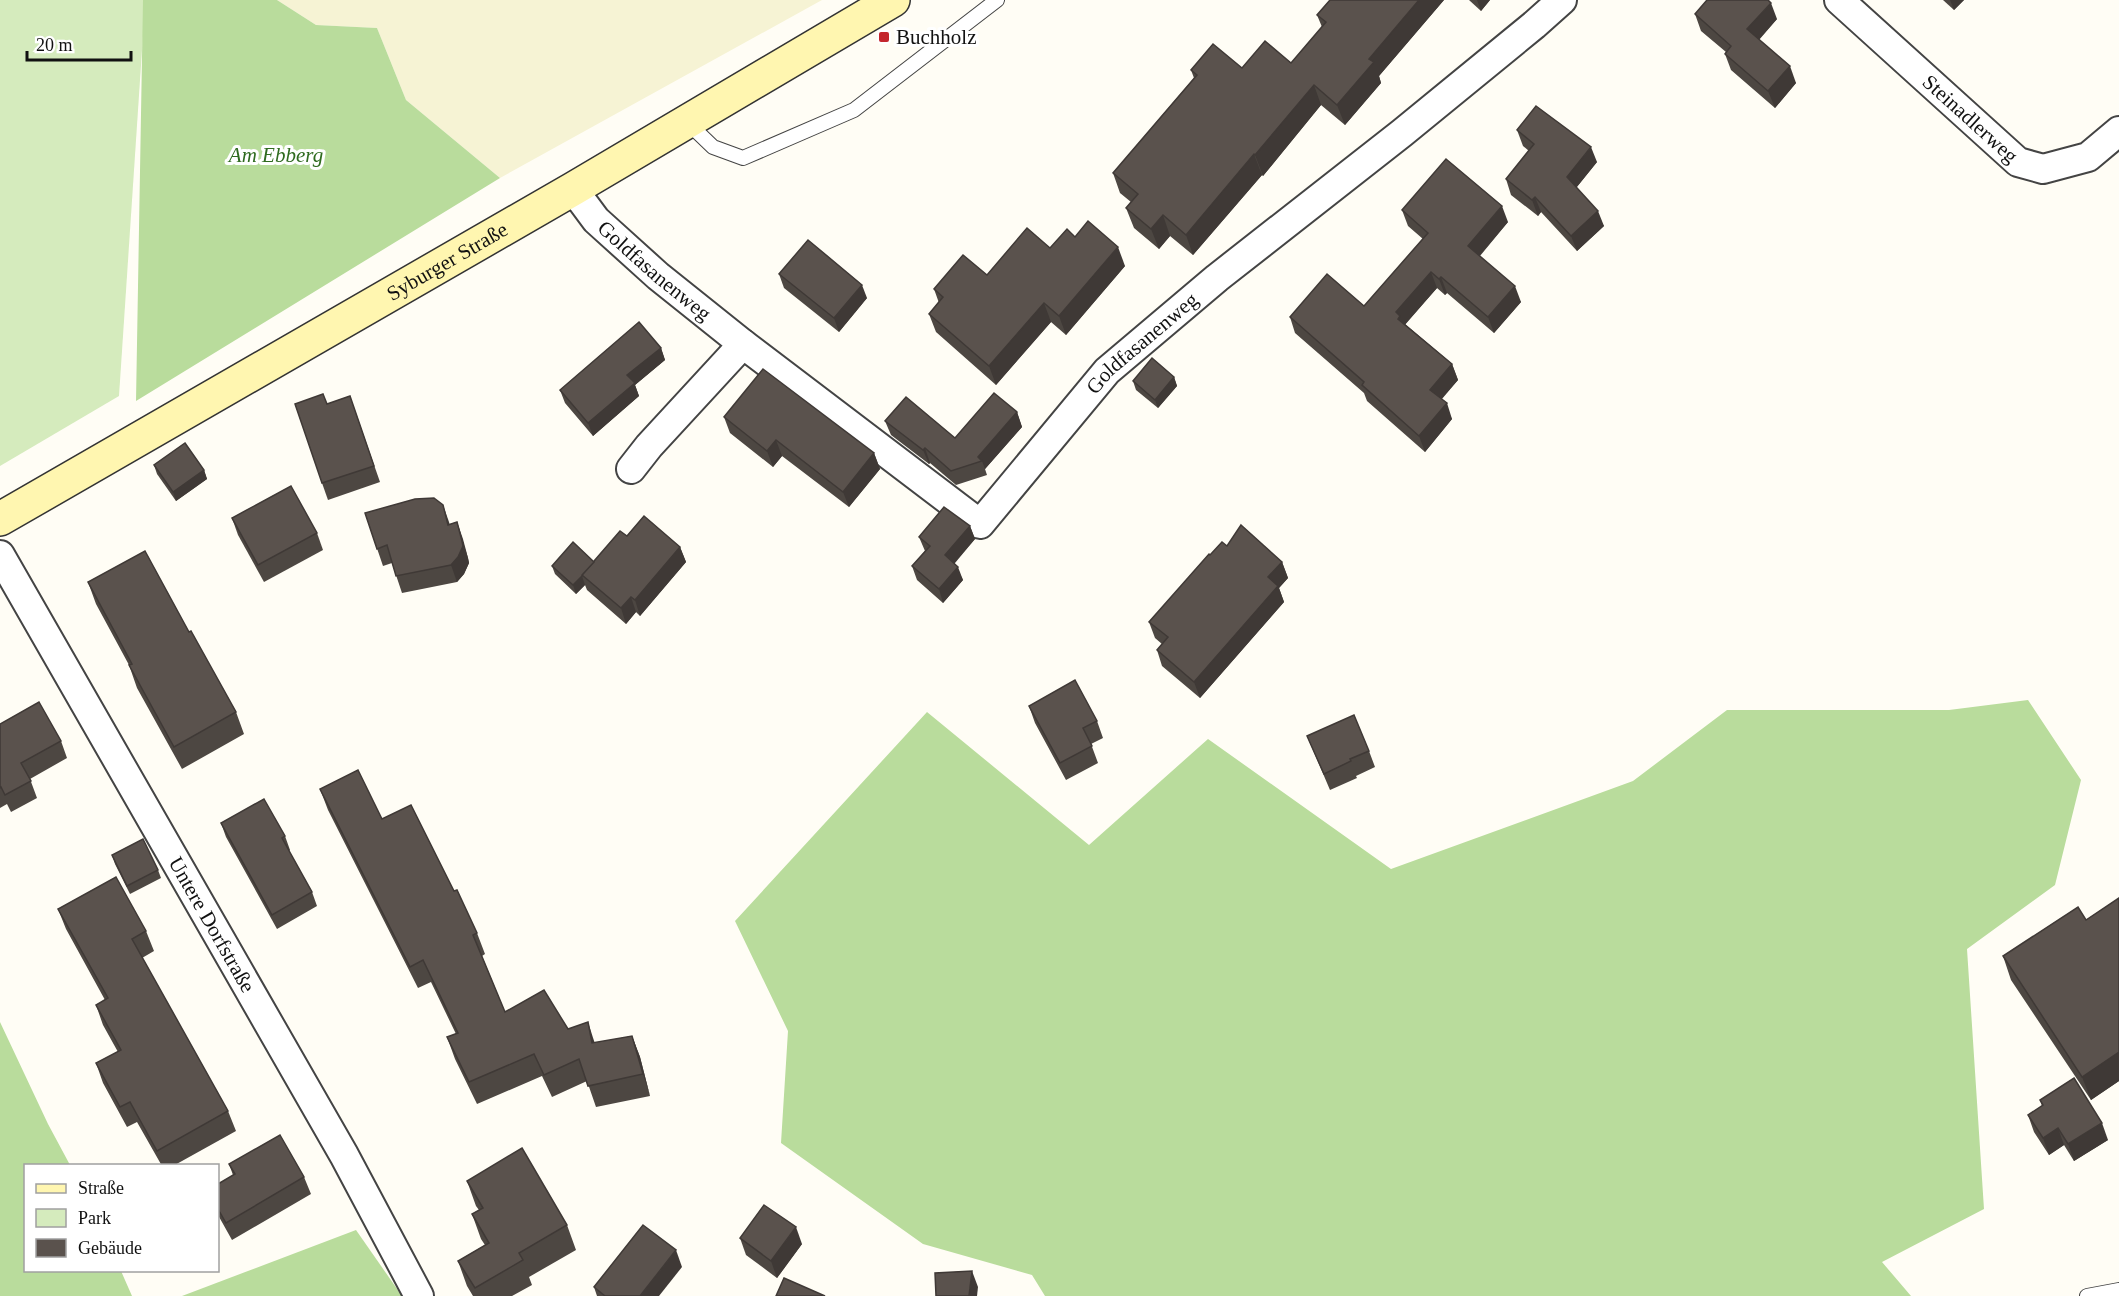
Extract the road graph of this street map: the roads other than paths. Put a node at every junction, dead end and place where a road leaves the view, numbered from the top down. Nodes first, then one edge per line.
1 (893, 0) edge
2 (997, 0) edge
3 (1562, 0) edge
4 (1839, 0) edge
5 (687, 122) junction
6 (2119, 131) edge
7 (573, 189) junction
8 (743, 345) junction
9 (632, 469) dead end
10 (0, 519) edge
11 (0, 555) edge
12 (2119, 1290) edge
13 (419, 1296) edge
14 (2087, 1296) edge

1 - 5 street, Syburger Straße
2 - 5 lane
3 - 8 street, Goldfasanenweg
4 - 6 street, Steinadlerweg
5 - 7 street, Syburger Straße
7 - 8 street, Goldfasanenweg
7 - 10 street, Syburger Straße
8 - 9 street
11 - 13 street, Untere Dorfstraße
12 - 14 lane

